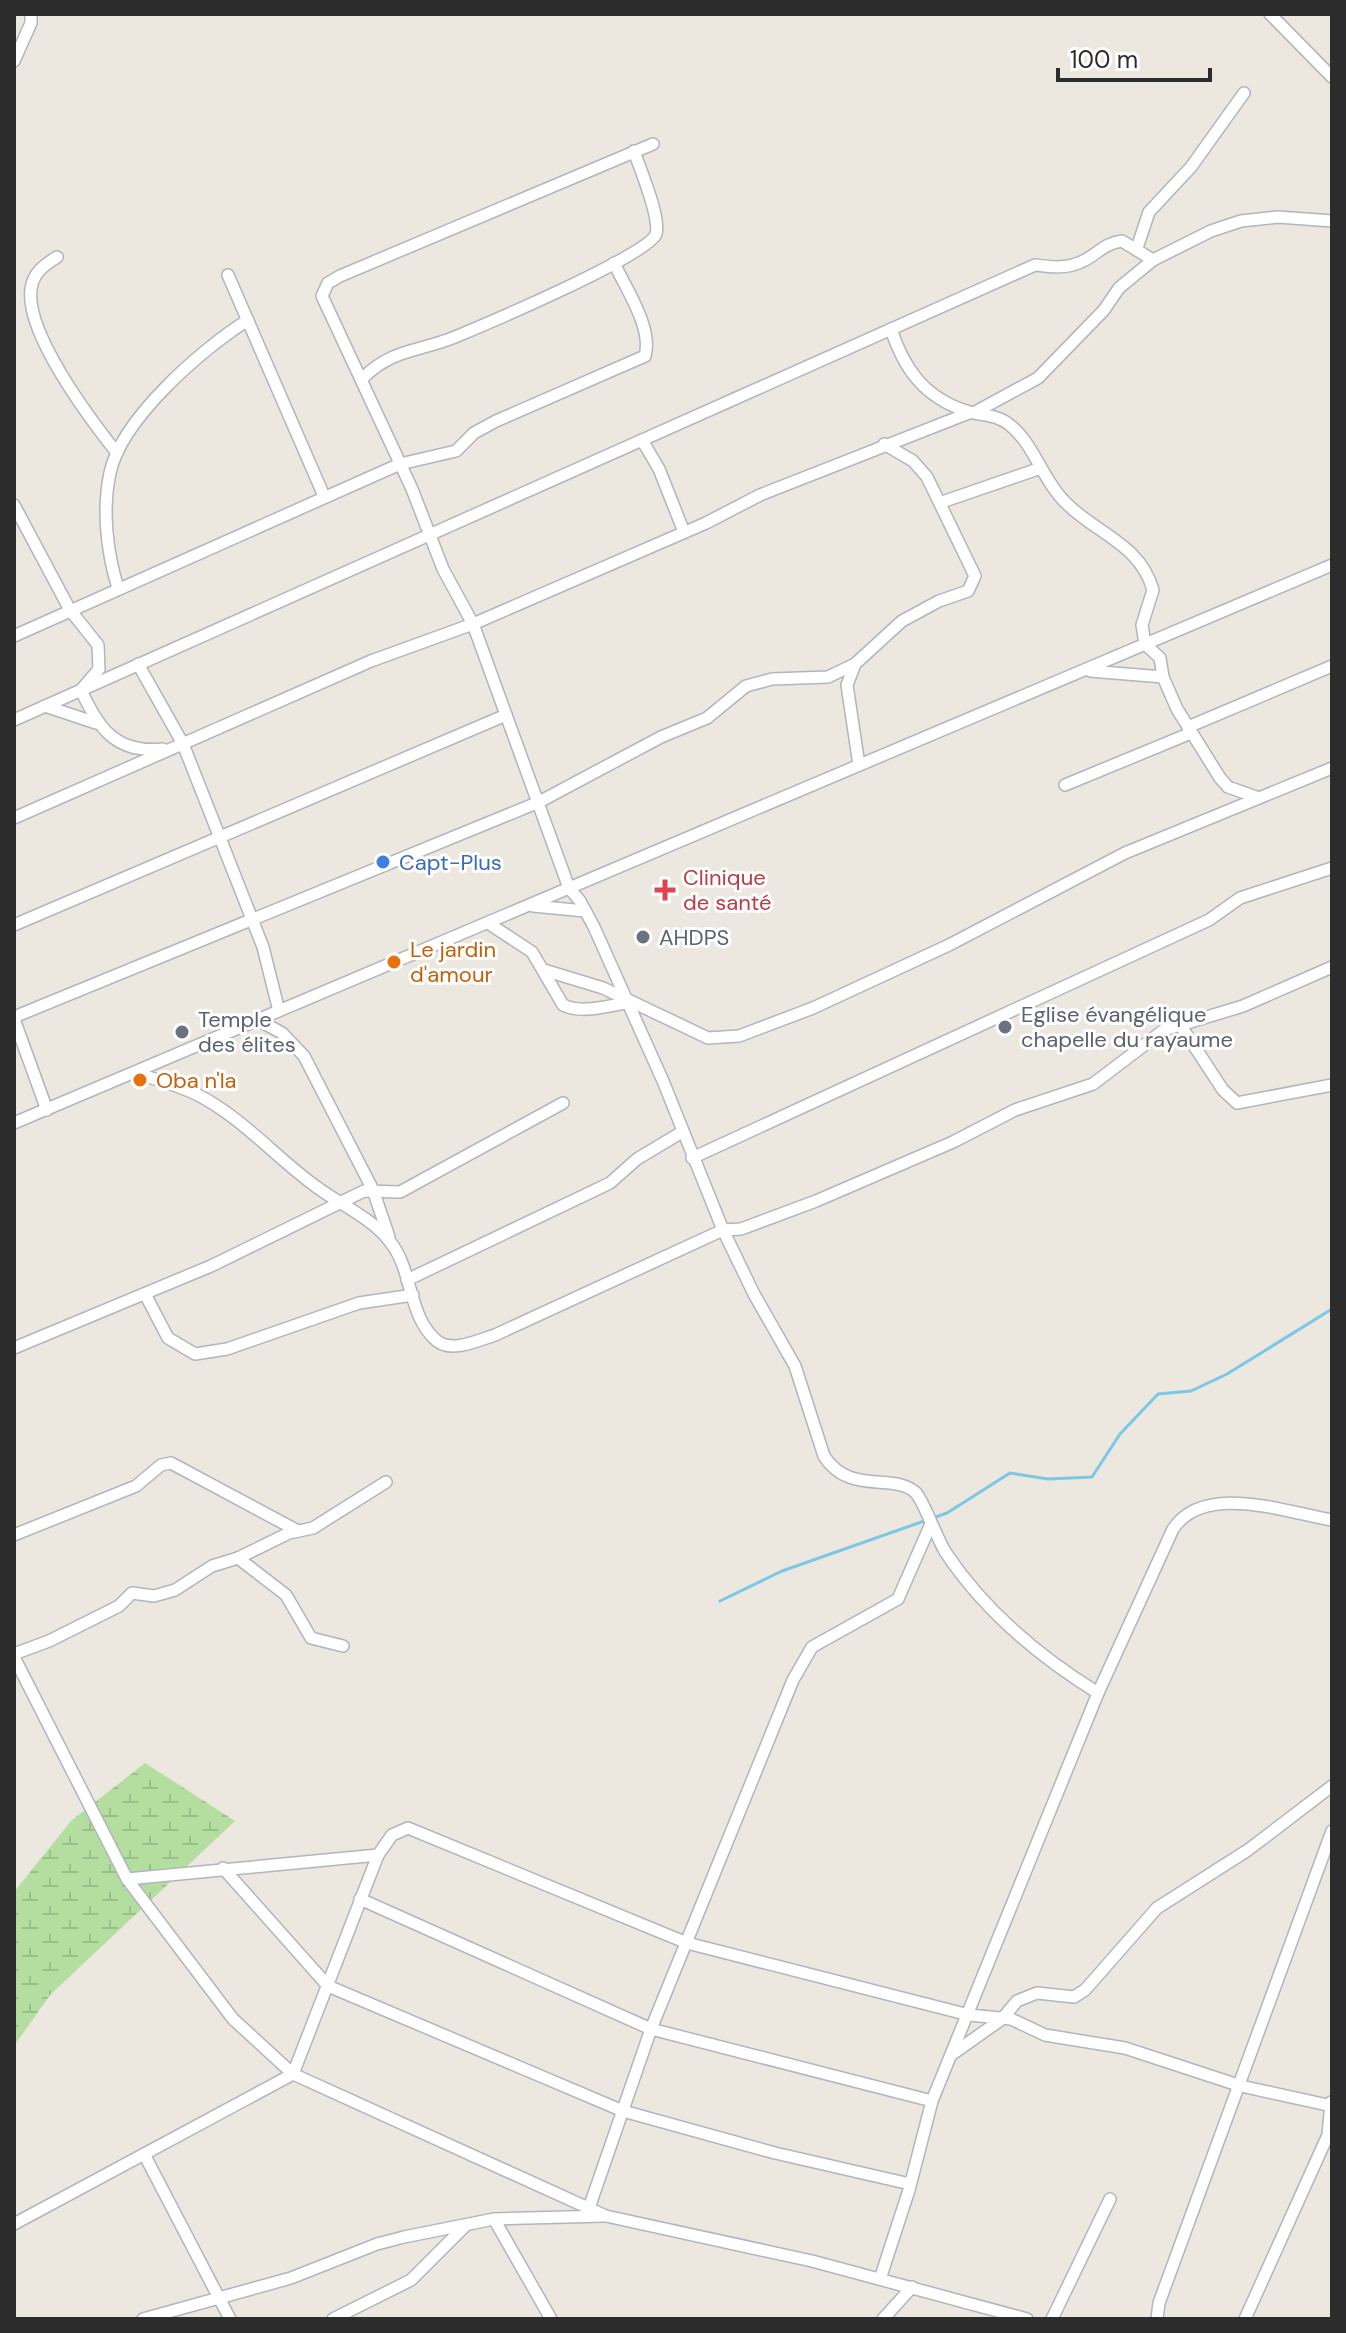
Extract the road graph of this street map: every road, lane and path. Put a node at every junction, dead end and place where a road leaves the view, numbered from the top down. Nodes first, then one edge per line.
1 (31, 14) edge
2 (1270, 14) edge
3 (14, 61) edge
4 (1332, 77) edge
5 (1244, 93) dead end
6 (653, 144) dead end
7 (634, 151) junction
8 (1332, 221) edge
9 (1137, 248) junction
10 (57, 257) dead end
11 (1153, 260) junction
12 (614, 263) junction
13 (228, 275) dead end
14 (248, 320) junction
15 (891, 329) junction
16 (362, 379) junction
17 (973, 412) junction
18 (642, 440) junction
19 (884, 444) junction
20 (117, 453) junction
21 (400, 464) junction
22 (1041, 468) junction
23 (324, 496) junction
24 (942, 502) junction
25 (14, 505) edge
26 (684, 532) junction
27 (428, 535) junction
28 (1332, 565) edge
29 (118, 588) junction
30 (70, 610) junction
31 (473, 624) junction
32 (14, 636) edge
33 (1145, 644) junction
34 (138, 664) junction
35 (855, 664) junction
36 (1332, 666) edge
37 (1082, 671) junction
38 (1163, 677) junction
39 (81, 690) junction
40 (45, 706) junction
41 (506, 715) junction
42 (14, 720) edge
43 (96, 723) junction
44 (1189, 730) junction
45 (177, 746) junction
46 (859, 765) junction
47 (1332, 768) edge
48 (1065, 785) dead end
49 (1259, 798) junction
50 (539, 802) junction
51 (14, 818) edge
52 (219, 836) junction
53 (1332, 868) edge
54 (569, 888) junction
55 (528, 906) junction
56 (585, 911) junction
57 (251, 917) junction
58 (488, 923) junction
59 (14, 925) edge
60 (1332, 967) edge
61 (544, 970) junction
62 (625, 1001) junction
63 (279, 1011) junction
64 (14, 1018) edge
65 (258, 1020) junction
66 (1179, 1023) junction
67 (134, 1073) junction
68 (1332, 1085) edge
69 (563, 1103) dead end
70 (47, 1110) junction
71 (14, 1123) edge
72 (682, 1132) junction
73 (692, 1158) junction
74 (373, 1190) junction
75 (337, 1202) junction
76 (723, 1230) junction
77 (389, 1240) junction
78 (407, 1280) junction
79 (145, 1294) junction
80 (413, 1295) junction
81 (14, 1348) edge
82 (386, 1482) dead end
83 (1332, 1520) edge
84 (930, 1526) junction
85 (298, 1531) junction
86 (14, 1535) edge
87 (238, 1558) junction
88 (343, 1646) dead end
89 (14, 1656) edge
90 (1098, 1693) junction
91 (1332, 1786) edge
92 (1332, 1831) edge
93 (378, 1855) junction
94 (223, 1868) junction
95 (127, 1879) junction
96 (360, 1899) junction
97 (687, 1943) junction
98 (328, 1986) junction
99 (969, 2015) junction
100 (1002, 2019) junction
101 (651, 2029) junction
102 (951, 2055) junction
103 (293, 2074) junction
104 (1241, 2086) junction
105 (932, 2101) junction
106 (1331, 2104) edge
107 (623, 2111) junction
108 (144, 2154) junction
109 (910, 2184) junction
110 (1110, 2199) dead end
111 (589, 2208) junction
112 (606, 2216) junction
113 (494, 2219) junction
114 (14, 2224) edge
115 (465, 2225) junction
116 (880, 2279) junction
117 (912, 2287) junction
118 (219, 2299) junction
119 (1011, 2316) edge
120 (143, 2319) edge
121 (230, 2319) edge
122 (333, 2319) edge
123 (551, 2319) edge
124 (883, 2319) edge
125 (1027, 2319) edge
126 (1052, 2319) edge
127 (1157, 2319) edge
128 (1245, 2319) edge

1 - 3 street
2 - 4 street
5 - 9 street
6 - 7 street
7 - 12 street
7 - 16 street
8 - 11 street
9 - 11 street
9 - 15 street
10 - 20 street
11 - 17 street
12 - 16 street
12 - 21 street
13 - 14 street
14 - 20 street
14 - 23 street
15 - 17 street
15 - 18 street
16 - 21 street
17 - 19 street
17 - 22 street
18 - 26 street
18 - 27 street
19 - 24 street
19 - 26 street
20 - 29 street
21 - 23 street
21 - 27 street
22 - 24 street
22 - 33 street
23 - 29 street
24 - 35 street
25 - 30 street
26 - 31 street
27 - 31 street
27 - 34 street
28 - 33 street
29 - 30 street
30 - 32 street
30 - 39 street
31 - 41 street
31 - 45 street
33 - 37 street
33 - 38 street
34 - 39 street
34 - 45 street
35 - 46 street
35 - 50 street
36 - 44 street
37 - 38 street
37 - 46 street
38 - 44 street
39 - 40 street
39 - 43 street
40 - 42 street
40 - 43 street
41 - 50 street
41 - 52 street
43 - 45 street
44 - 48 street
44 - 49 street
45 - 51 street
45 - 52 street
46 - 54 street
47 - 49 street
49 - 62 street
50 - 54 street
50 - 57 street
52 - 57 street
52 - 59 street
53 - 73 street
54 - 55 street
54 - 56 street
55 - 56 street
55 - 58 street
56 - 62 street
57 - 63 street
57 - 64 street
58 - 61 street
58 - 63 street
60 - 66 street
61 - 62 street
61 - 62 street
62 - 72 street
63 - 65 street
64 - 70 street
65 - 67 street
65 - 74 street
66 - 68 street
66 - 76 street
67 - 70 street
67 - 75 street
69 - 74 street
70 - 71 street
72 - 73 street
72 - 78 street
73 - 76 street
74 - 75 street
74 - 77 street
75 - 77 street
75 - 79 street
76 - 80 street
76 - 84 street
77 - 78 street
78 - 80 street
79 - 80 street
79 - 81 street
82 - 85 street
83 - 90 street
84 - 90 street
84 - 97 street
85 - 86 street
85 - 87 street
87 - 88 street
87 - 89 street
89 - 95 street
90 - 99 street
91 - 100 street
92 - 104 street
93 - 94 street
93 - 96 street
93 - 97 street
94 - 95 street
94 - 98 street
95 - 103 street
96 - 98 street
96 - 101 street
97 - 99 street
97 - 101 street
98 - 103 street
98 - 107 street
99 - 100 street
99 - 102 street
100 - 102 street
100 - 104 street
101 - 105 street
101 - 107 street
102 - 105 street
103 - 108 street
103 - 111 street
104 - 106 street
104 - 127 street
105 - 109 street
106 - 128 street
107 - 109 street
107 - 111 street
108 - 114 street
108 - 118 street
109 - 116 street
110 - 126 street
111 - 112 street
112 - 113 street
112 - 116 street
113 - 115 street
113 - 123 street
115 - 118 street
115 - 122 street
116 - 117 street
117 - 119 street
117 - 124 street
118 - 120 street
118 - 121 street
119 - 125 street

